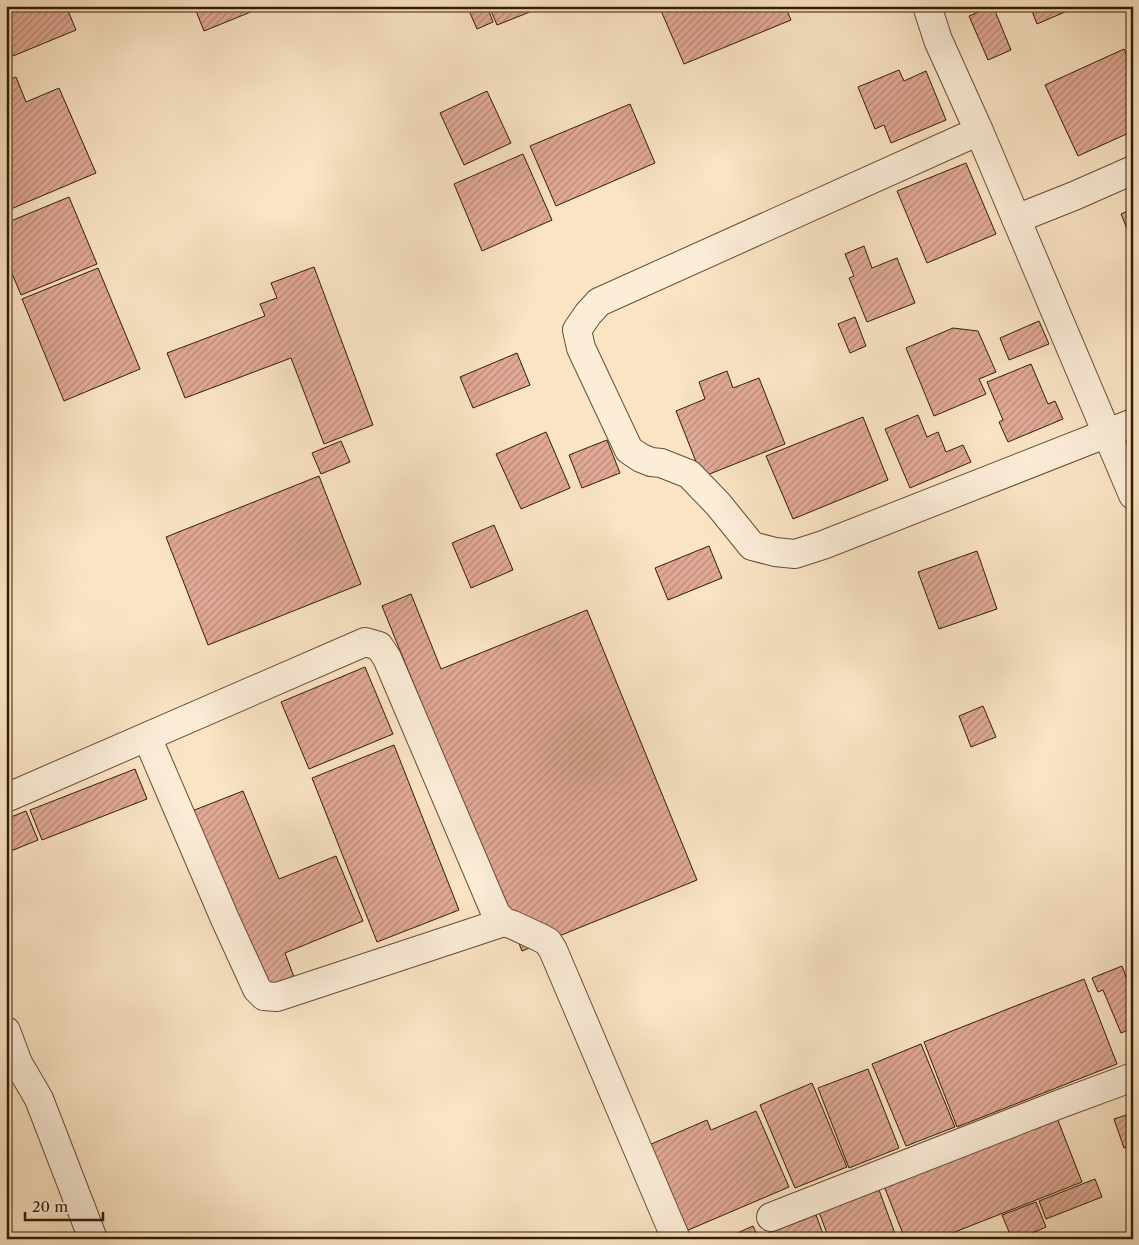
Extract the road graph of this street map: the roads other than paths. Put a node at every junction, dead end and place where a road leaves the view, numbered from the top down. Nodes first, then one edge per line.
1 (933, 8) edge
2 (979, 131) junction
3 (1133, 170) edge
4 (1016, 219) junction
5 (1133, 422) edge
6 (1107, 433) junction
7 (1133, 495) edge
8 (147, 737) junction
9 (6, 798) edge
10 (504, 922) junction
11 (6, 1031) edge
12 (1133, 1077) edge
13 (771, 1217) dead end
14 (93, 1239) edge
15 (676, 1239) edge

1 - 2 street
2 - 4 street
2 - 6 street
3 - 4 street
4 - 6 street
5 - 6 street
6 - 7 street
8 - 9 street
8 - 10 street
8 - 10 street
10 - 15 street
11 - 14 street
12 - 13 street

